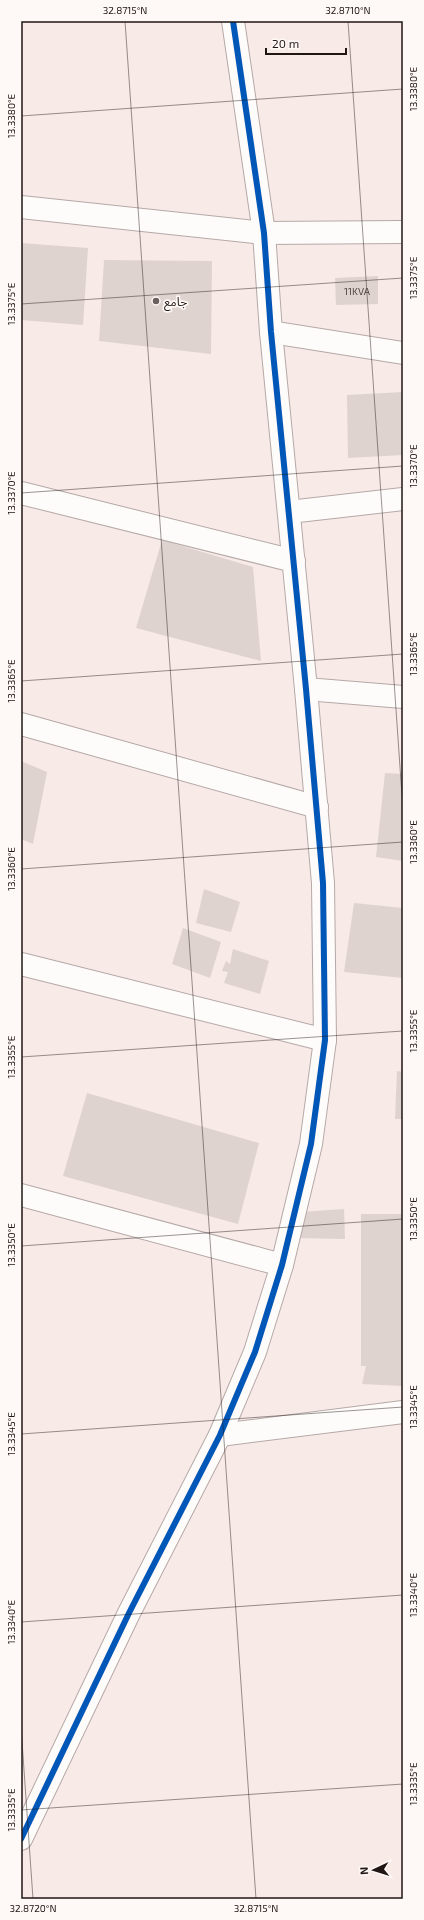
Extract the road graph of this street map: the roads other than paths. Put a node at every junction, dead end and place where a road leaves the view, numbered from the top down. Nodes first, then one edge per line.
1 (233, 21) edge
2 (21, 207) edge
3 (403, 232) edge
4 (264, 233) junction
5 (271, 332) junction
6 (403, 353) edge
7 (21, 493) edge
8 (403, 499) edge
9 (289, 512) junction
10 (294, 561) junction
11 (306, 689) junction
12 (403, 697) edge
13 (21, 724) edge
14 (317, 807) junction
15 (21, 964) edge
16 (325, 1040) junction
17 (21, 1194) edge
18 (282, 1264) junction
19 (403, 1412) edge
20 (220, 1434) junction
21 (21, 1839) edge

1 - 4 street
2 - 4 street
3 - 4 street
4 - 5 street
5 - 6 street
5 - 9 street
7 - 10 street
8 - 9 street
9 - 10 street
10 - 11 street
11 - 12 street
11 - 14 street
13 - 14 street
14 - 16 street
15 - 16 street
16 - 18 street
17 - 18 street
18 - 20 street
19 - 20 street
20 - 21 street

